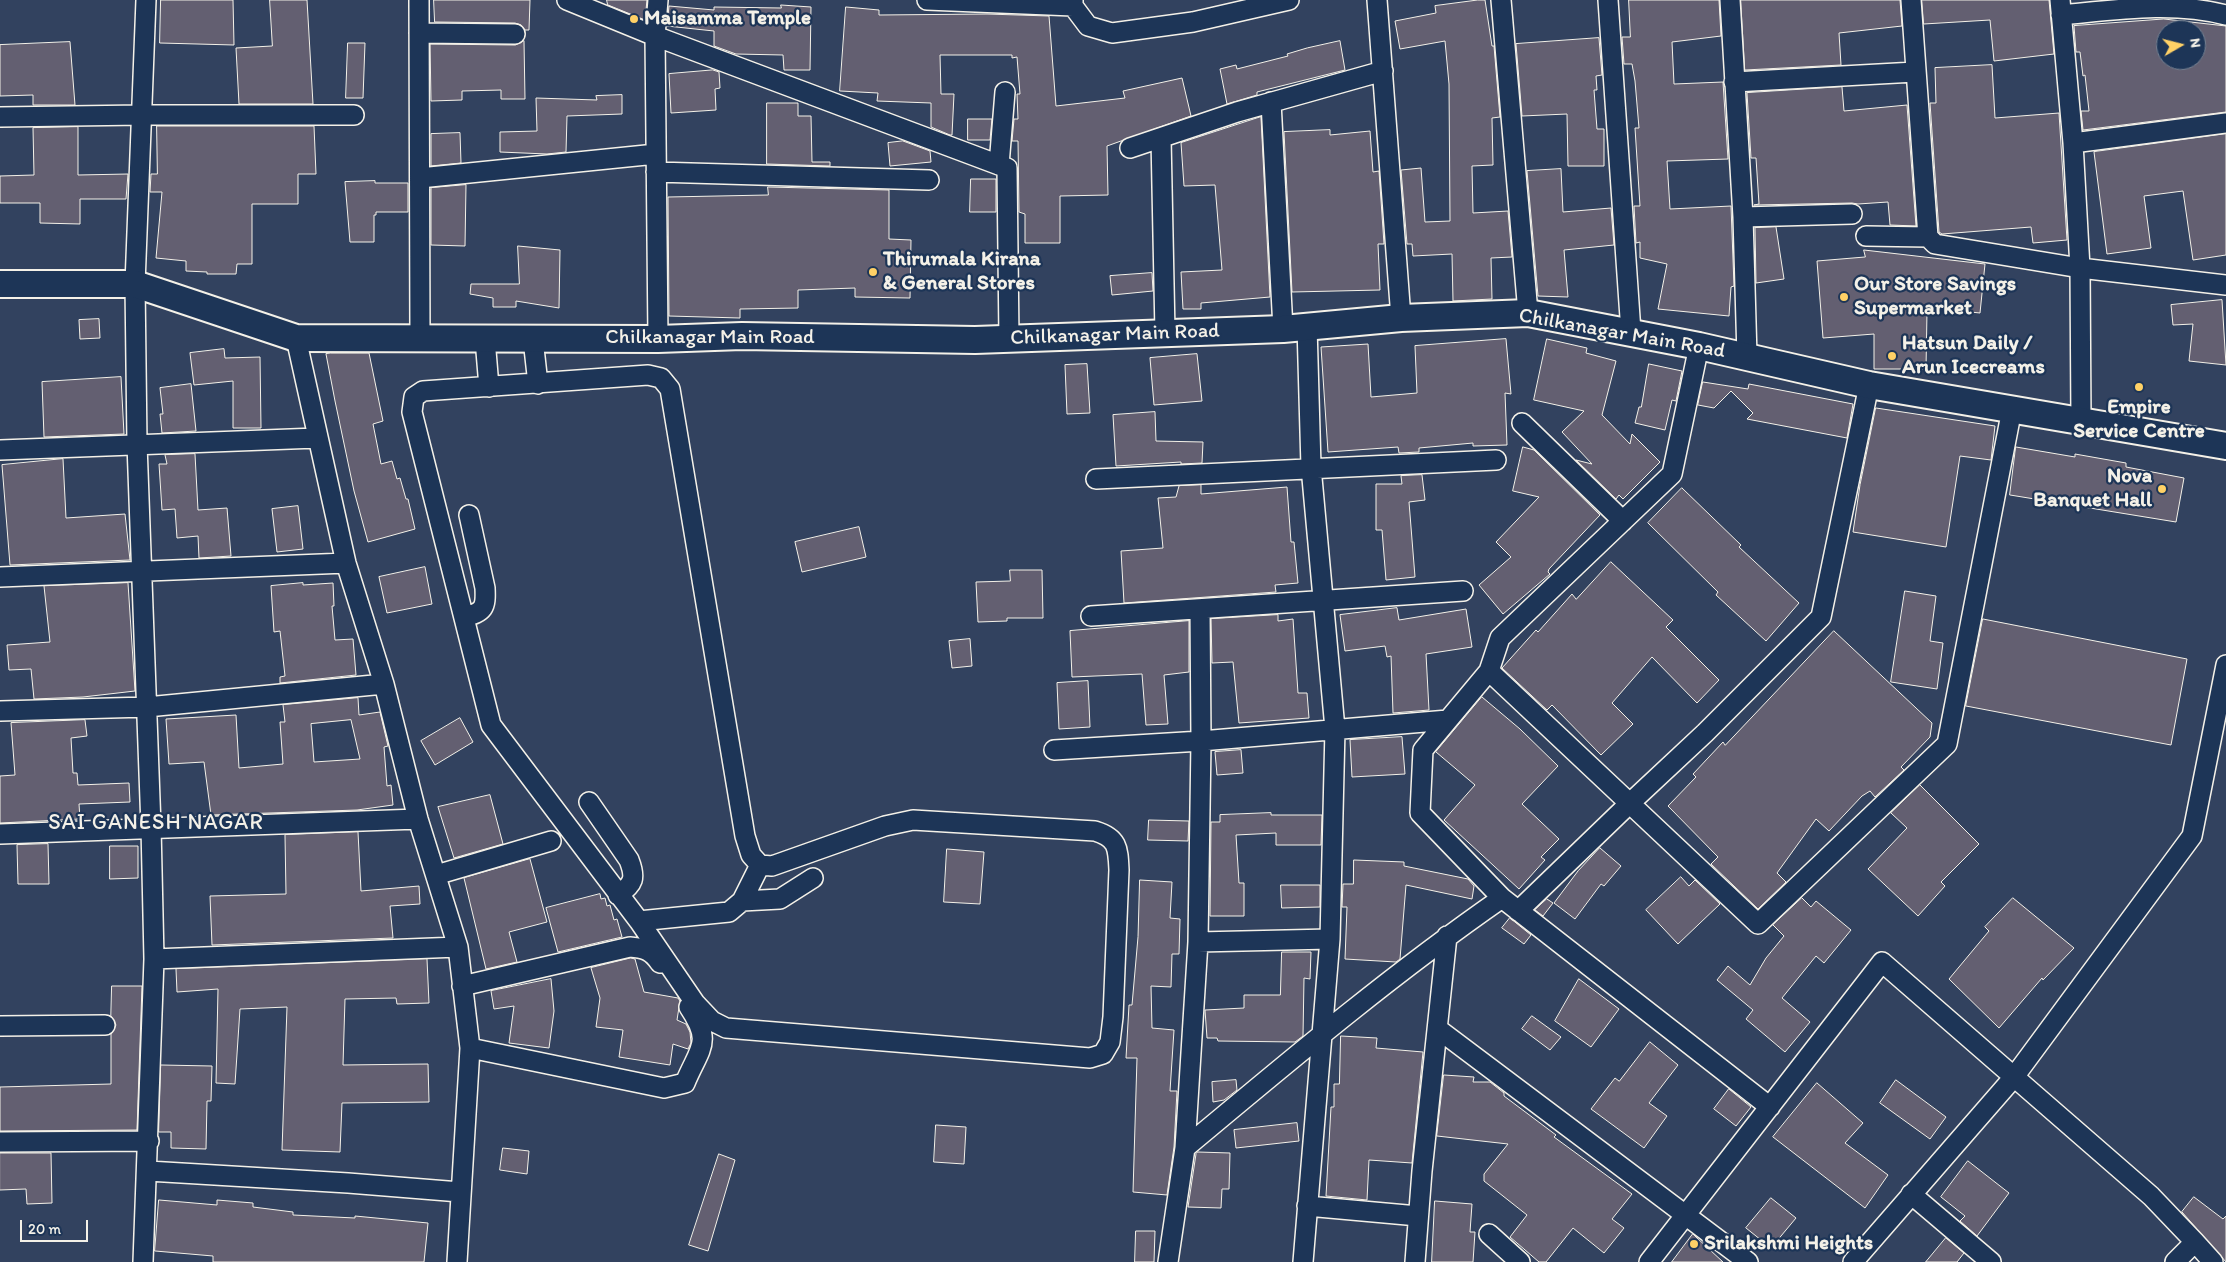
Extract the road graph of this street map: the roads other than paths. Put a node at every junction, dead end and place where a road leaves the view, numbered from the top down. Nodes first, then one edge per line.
1 (146, 0) edge
2 (419, 0) edge
3 (567, 0) edge
4 (658, 0) edge
5 (927, 0) edge
6 (1289, 0) edge
7 (1377, 0) edge
8 (1501, 0) edge
9 (1608, 0) edge
10 (1730, 0) edge
11 (1911, 0) edge
12 (1073, 3) edge
13 (2060, 7) edge
14 (2226, 15) edge
15 (419, 33) junction
16 (515, 34) dead end
17 (655, 36) junction
18 (1383, 71) junction
19 (1915, 72) junction
20 (1734, 82) junction
21 (1005, 92) dead end
22 (1271, 102) junction
23 (142, 115) junction
24 (354, 115) dead end
25 (0, 117) edge
26 (2226, 123) edge
27 (1161, 138) junction
28 (2073, 143) junction
29 (1130, 148) dead end
30 (656, 163) junction
31 (999, 165) junction
32 (420, 178) junction
33 (929, 180) dead end
34 (1852, 214) dead end
35 (1743, 218) junction
36 (1866, 236) dead end
37 (1928, 238) junction
38 (2080, 268) junction
39 (0, 284) edge
40 (135, 284) junction
41 (2226, 285) edge
42 (1528, 313) junction
43 (1401, 318) junction
44 (1295, 328) junction
45 (1630, 332) junction
46 (1165, 333) junction
47 (296, 338) junction
48 (420, 338) junction
49 (485, 339) junction
50 (533, 339) junction
51 (658, 339) junction
52 (1009, 339) junction
53 (1699, 346) junction
54 (1747, 357) junction
55 (538, 384) junction
56 (1869, 385) junction
57 (489, 387) junction
58 (2012, 409) junction
59 (2081, 422) junction
60 (1522, 423) dead end
61 (317, 438) junction
62 (137, 444) junction
63 (2226, 446) edge
64 (0, 450) edge
65 (1496, 460) dead end
66 (1311, 467) junction
67 (1096, 479) dead end
68 (469, 515) dead end
69 (1623, 521) junction
70 (346, 563) junction
71 (143, 570) junction
72 (0, 577) edge
73 (1463, 591) dead end
74 (1322, 601) junction
75 (1200, 609) junction
76 (1091, 616) dead end
77 (464, 617) junction
78 (2226, 665) edge
79 (1489, 671) junction
80 (384, 684) junction
81 (147, 707) junction
82 (0, 711) edge
83 (2222, 712) edge
84 (1448, 720) junction
85 (1335, 729) junction
86 (1201, 741) junction
87 (1054, 750) dead end
88 (589, 802) dead end
89 (1628, 804) junction
90 (418, 819) junction
91 (151, 827) junction
92 (0, 834) edge
93 (551, 842) dead end
94 (760, 865) junction
95 (436, 875) junction
96 (813, 878) dead end
97 (618, 895) junction
98 (1502, 898) junction
99 (742, 901) junction
100 (1518, 911) junction
101 (638, 922) junction
102 (1447, 936) junction
103 (1330, 939) junction
104 (1198, 942) junction
105 (458, 947) junction
106 (154, 960) junction
107 (462, 986) junction
108 (105, 1025) dead end
109 (0, 1026) edge
110 (1438, 1029) junction
111 (1321, 1034) junction
112 (470, 1048) junction
113 (2014, 1077) junction
114 (1770, 1107) junction
115 (149, 1141) junction
116 (0, 1142) edge
117 (1185, 1148) junction
118 (148, 1171) junction
119 (460, 1192) junction
120 (1911, 1194) junction
121 (1307, 1206) junction
122 (1686, 1214) junction
123 (1418, 1216) junction
124 (1489, 1234) dead end
125 (2195, 1242) junction
126 (143, 1262) edge
127 (457, 1262) edge
128 (1168, 1262) edge
129 (1303, 1262) edge
130 (1415, 1262) edge
131 (1520, 1262) edge
132 (1649, 1262) edge
133 (1748, 1262) edge
134 (1853, 1262) edge
135 (1992, 1262) edge
136 (2175, 1262) edge
137 (2213, 1262) edge

1 - 23 street
2 - 15 street
3 - 17 street
4 - 17 street
5 - 12 street
6 - 12 street
7 - 18 street
8 - 42 street
9 - 45 street
10 - 20 street
11 - 19 street
13 - 14 street
13 - 28 street
15 - 16 street
15 - 32 street
17 - 30 street
17 - 31 street
18 - 22 street
18 - 43 street
19 - 20 street
19 - 37 street
20 - 35 street
21 - 31 street
22 - 27 street
22 - 44 street
23 - 24 street
23 - 25 street
23 - 40 street
26 - 28 street
27 - 29 street
27 - 46 street
28 - 38 street
30 - 32 street
30 - 33 street
30 - 51 street
31 - 52 street
32 - 48 street
34 - 35 street
35 - 54 street
36 - 37 street
37 - 38 street
38 - 41 street
38 - 59 street
39 - 40 main road, Chilkanagar Main Road
40 - 47 main road, Chilkanagar Main Road
40 - 62 street
42 - 43 main road, Chilkanagar Main Road
42 - 45 main road, Chilkanagar Main Road
43 - 44 main road, Chilkanagar Main Road
44 - 46 main road, Chilkanagar Main Road
44 - 66 street
45 - 53 main road, Chilkanagar Main Road
46 - 52 main road, Chilkanagar Main Road
47 - 48 main road, Chilkanagar Main Road
47 - 61 street
48 - 49 main road, Chilkanagar Main Road
49 - 50 main road, Chilkanagar Main Road
49 - 57 street
50 - 51 main road, Chilkanagar Main Road
50 - 55 street
51 - 52 main road, Chilkanagar Main Road
53 - 54 main road, Chilkanagar Main Road
53 - 69 street
54 - 56 main road, Chilkanagar Main Road
55 - 57 street
55 - 94 street
56 - 58 main road, Chilkanagar Main Road
56 - 89 street
57 - 77 street
58 - 59 main road, Chilkanagar Main Road
58 - 89 street
59 - 63 main road, Chilkanagar Main Road
60 - 69 street
61 - 62 street
61 - 70 street
62 - 64 street
62 - 71 street
65 - 66 street
66 - 67 street
66 - 74 street
68 - 77 street
69 - 79 street
70 - 71 street
70 - 80 street
71 - 72 street
71 - 81 street
73 - 74 street
74 - 75 street
74 - 85 street
75 - 76 street
75 - 86 street
77 - 97 street
78 - 83 street
79 - 84 street
79 - 89 street
80 - 81 street
80 - 90 street
81 - 82 street
81 - 91 street
83 - 113 street
84 - 85 street
84 - 98 street
85 - 86 street
85 - 103 street
86 - 87 street
86 - 104 street
88 - 97 street
89 - 100 street
90 - 91 street
90 - 95 street
91 - 92 street
91 - 106 street
93 - 95 street
94 - 99 street
94 - 101 street
95 - 105 street
96 - 99 street
97 - 101 street
98 - 100 street
98 - 102 street
99 - 101 street
100 - 114 street
102 - 110 street
102 - 111 street
103 - 104 street
103 - 111 street
104 - 117 street
105 - 106 street
105 - 107 street
106 - 115 street
107 - 112 street
107 - 112 street
108 - 109 street
110 - 122 street
110 - 123 street
111 - 117 street
111 - 121 street
112 - 119 street
113 - 114 street
113 - 120 street
113 - 125 street
114 - 122 street
115 - 116 street
115 - 118 street
117 - 128 street
118 - 119 street
118 - 126 street
119 - 127 street
120 - 134 street
120 - 135 street
121 - 123 street
121 - 129 street
122 - 132 street
122 - 133 street
123 - 130 street
124 - 131 street
125 - 136 street
125 - 137 street

